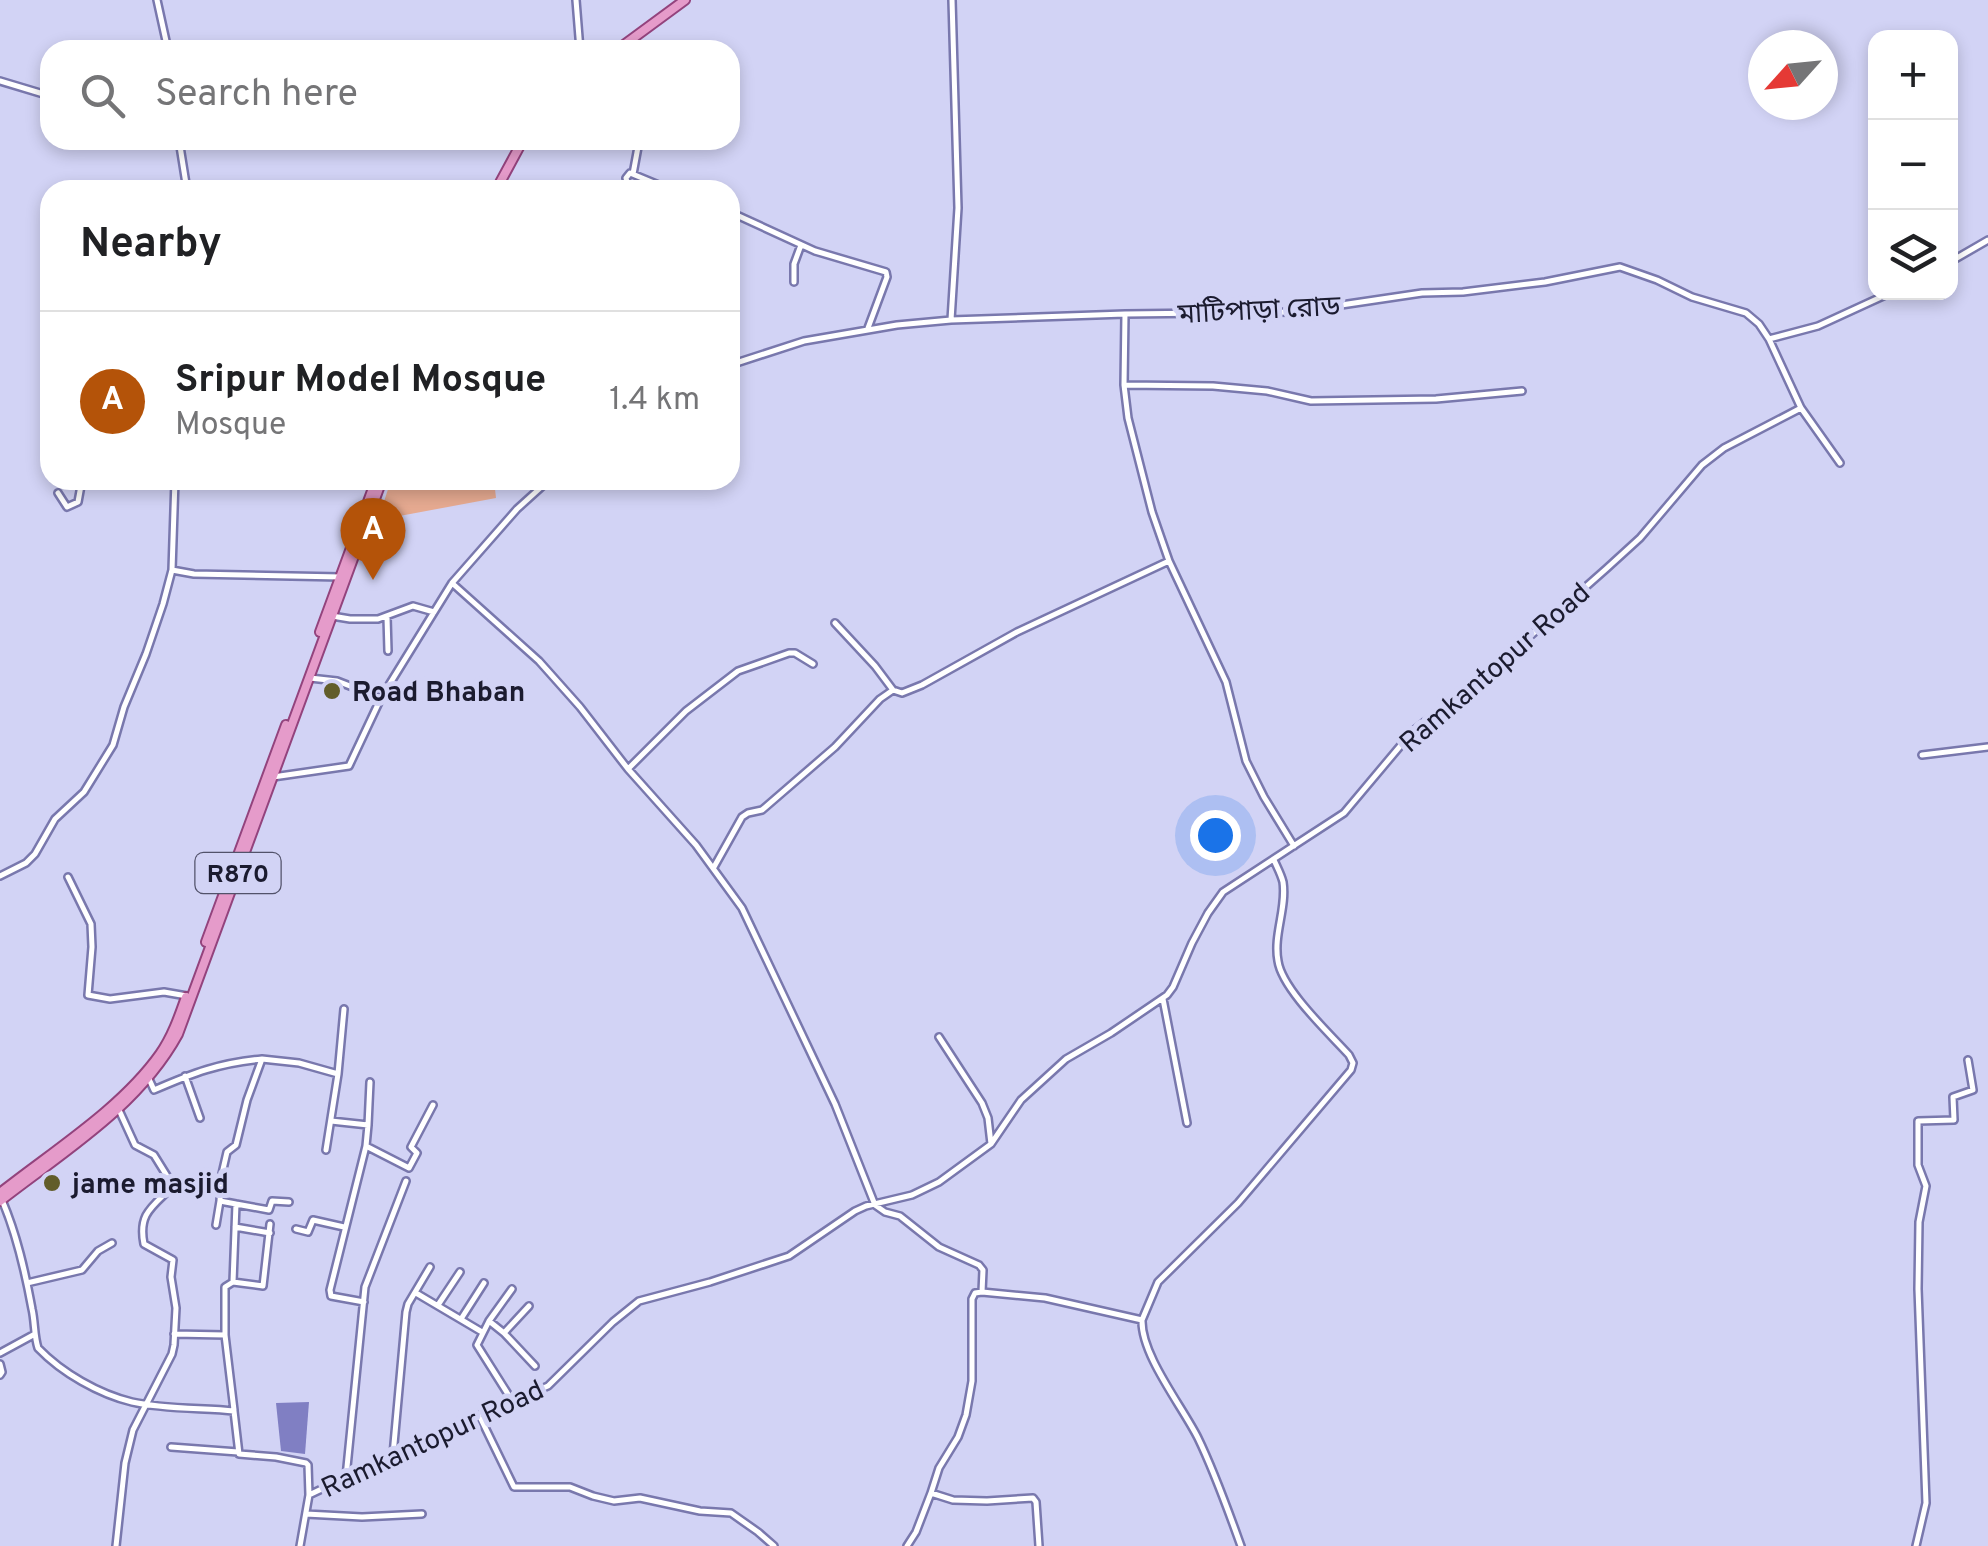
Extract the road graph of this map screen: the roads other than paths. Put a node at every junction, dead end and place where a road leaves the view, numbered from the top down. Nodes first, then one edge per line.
1 (157, 0) edge
2 (576, 0) edge
3 (685, 0) edge
4 (952, 0) edge
5 (166, 40) edge
6 (579, 40) edge
7 (631, 40) edge
8 (0, 81) edge
9 (40, 93) edge
10 (181, 150) edge
11 (518, 150) edge
12 (637, 150) edge
13 (633, 174) junction
14 (186, 180) edge
15 (501, 180) edge
16 (628, 180) edge
17 (647, 180) edge
18 (740, 217) edge
19 (1988, 240) edge
20 (800, 245) junction
21 (1958, 257) edge
22 (794, 282) dead end
23 (1875, 300) edge
24 (1124, 314) junction
25 (952, 320) junction
26 (868, 328) junction
27 (1770, 339) junction
28 (740, 362) edge
29 (1124, 385) junction
30 (1522, 391) dead end
31 (1801, 408) junction
32 (1840, 463) dead end
33 (80, 490) edge
34 (176, 490) edge
35 (375, 490) edge
36 (376, 490) edge
37 (538, 490) edge
38 (58, 493) dead end
39 (1169, 560) junction
40 (172, 570) junction
41 (340, 576) junction
42 (452, 583) junction
43 (434, 612) junction
44 (332, 616) junction
45 (387, 617) junction
46 (835, 623) dead end
47 (388, 651) dead end
48 (813, 664) dead end
49 (308, 678) junction
50 (893, 690) junction
51 (381, 698) junction
52 (1988, 748) edge
53 (1922, 755) dead end
54 (628, 769) junction
55 (273, 777) junction
56 (1294, 846) junction
57 (1274, 858) junction
58 (714, 868) junction
59 (0, 876) edge
60 (68, 877) dead end
61 (187, 996) junction
62 (1163, 999) junction
63 (344, 1009) dead end
64 (938, 1037) dead end
65 (262, 1059) junction
66 (1968, 1060) dead end
67 (338, 1074) junction
68 (185, 1076) junction
69 (148, 1079) junction
70 (370, 1082) dead end
71 (433, 1106) dead end
72 (119, 1110) junction
73 (200, 1118) dead end
74 (330, 1120) junction
75 (1187, 1123) dead end
76 (368, 1125) junction
77 (991, 1144) junction
78 (366, 1146) junction
79 (326, 1150) dead end
80 (406, 1182) dead end
81 (1, 1198) edge
82 (220, 1201) junction
83 (288, 1202) dead end
84 (236, 1204) junction
85 (876, 1205) junction
86 (270, 1224) dead end
87 (216, 1225) dead end
88 (235, 1226) junction
89 (344, 1227) junction
90 (296, 1229) dead end
91 (270, 1232) junction
92 (112, 1243) dead end
93 (430, 1267) dead end
94 (460, 1272) dead end
95 (232, 1282) junction
96 (484, 1282) dead end
97 (27, 1283) junction
98 (512, 1290) dead end
99 (415, 1292) junction
100 (982, 1292) junction
101 (364, 1302) junction
102 (438, 1305) junction
103 (529, 1306) dead end
104 (461, 1319) junction
105 (1142, 1320) junction
106 (489, 1321) junction
107 (482, 1332) junction
108 (504, 1333) junction
109 (36, 1334) junction
110 (174, 1334) junction
111 (225, 1335) junction
112 (0, 1354) edge
113 (0, 1364) edge
114 (535, 1366) dead end
115 (0, 1375) edge
116 (513, 1402) junction
117 (146, 1404) junction
118 (234, 1411) junction
119 (479, 1415) junction
120 (171, 1447) dead end
121 (238, 1452) junction
122 (393, 1455) junction
123 (346, 1477) junction
124 (931, 1494) junction
125 (310, 1495) junction
126 (306, 1514) junction
127 (422, 1514) dead end
128 (116, 1546) edge
129 (300, 1546) edge
130 (774, 1546) edge
131 (907, 1546) edge
132 (1039, 1546) edge
133 (1241, 1546) edge
134 (1916, 1546) edge

1 - 5 street
2 - 6 street
3 - 7 main road
4 - 25 street
8 - 9 street
10 - 14 street
11 - 15 main road
12 - 13 street
13 - 16 street
13 - 17 street
18 - 20 street
19 - 21 street
20 - 22 street
20 - 26 street
23 - 27 street
24 - 25 street, মাটিপাড়া রোড
24 - 27 street, মাটিপাড়া রোড
24 - 29 street
25 - 26 street, মাটিপাড়া রোড
26 - 28 street, মাটিপাড়া রোড
27 - 31 street
29 - 30 street
29 - 39 street
31 - 32 street
31 - 56 street, Ramkantopur Road
33 - 38 street
34 - 40 street
35 - 41 main road, R870
36 - 44 main road, R870
37 - 42 street
39 - 50 street
39 - 56 street
40 - 41 street
40 - 59 street
41 - 61 main road, R870
42 - 43 street
42 - 54 street
43 - 45 street
43 - 51 street
44 - 45 street
44 - 49 main road, R870
45 - 47 street
46 - 50 street
48 - 54 street
49 - 51 street
49 - 55 main road, R870
50 - 58 street
51 - 55 street
52 - 53 street
54 - 58 street
55 - 69 main road, R870
56 - 57 street, Ramkantopur Road
57 - 62 street, Ramkantopur Road
57 - 105 street
58 - 85 street
60 - 61 street
61 - 81 main road, R870
62 - 75 street
62 - 77 street, Ramkantopur Road
63 - 67 street
64 - 77 street
65 - 67 street
65 - 68 street
65 - 82 street
66 - 134 street
67 - 74 street
68 - 69 street
68 - 73 street
69 - 72 main road, R870
70 - 76 street
71 - 78 street
72 - 81 main road, R870
72 - 110 street
74 - 76 street
74 - 79 street
76 - 78 street
77 - 85 street, Ramkantopur Road
78 - 89 street
80 - 101 street
81 - 97 street
82 - 84 street
82 - 87 street
83 - 84 street
84 - 88 street
85 - 100 street
85 - 116 street, Ramkantopur Road
86 - 91 street
88 - 91 street
88 - 95 street
89 - 90 street
89 - 101 street
91 - 95 street
92 - 97 street
93 - 99 street
94 - 102 street
95 - 111 street
96 - 104 street
97 - 109 street
98 - 106 street
99 - 102 street
99 - 122 street
100 - 105 street
100 - 124 street
101 - 123 street
102 - 104 street
103 - 108 street
104 - 107 street
105 - 133 street
106 - 107 street
106 - 108 street
107 - 116 street
108 - 114 street
109 - 112 street
109 - 117 street
110 - 111 street
110 - 117 street
111 - 118 street
113 - 115 street
116 - 119 street, Ramkantopur Road
117 - 118 street
117 - 128 street
118 - 121 street
119 - 122 street, Ramkantopur Road
119 - 130 street
120 - 121 street
121 - 125 street
122 - 123 street, Ramkantopur Road
123 - 125 street, Ramkantopur Road
124 - 131 street
124 - 132 street
125 - 126 street
126 - 127 street
126 - 129 street

